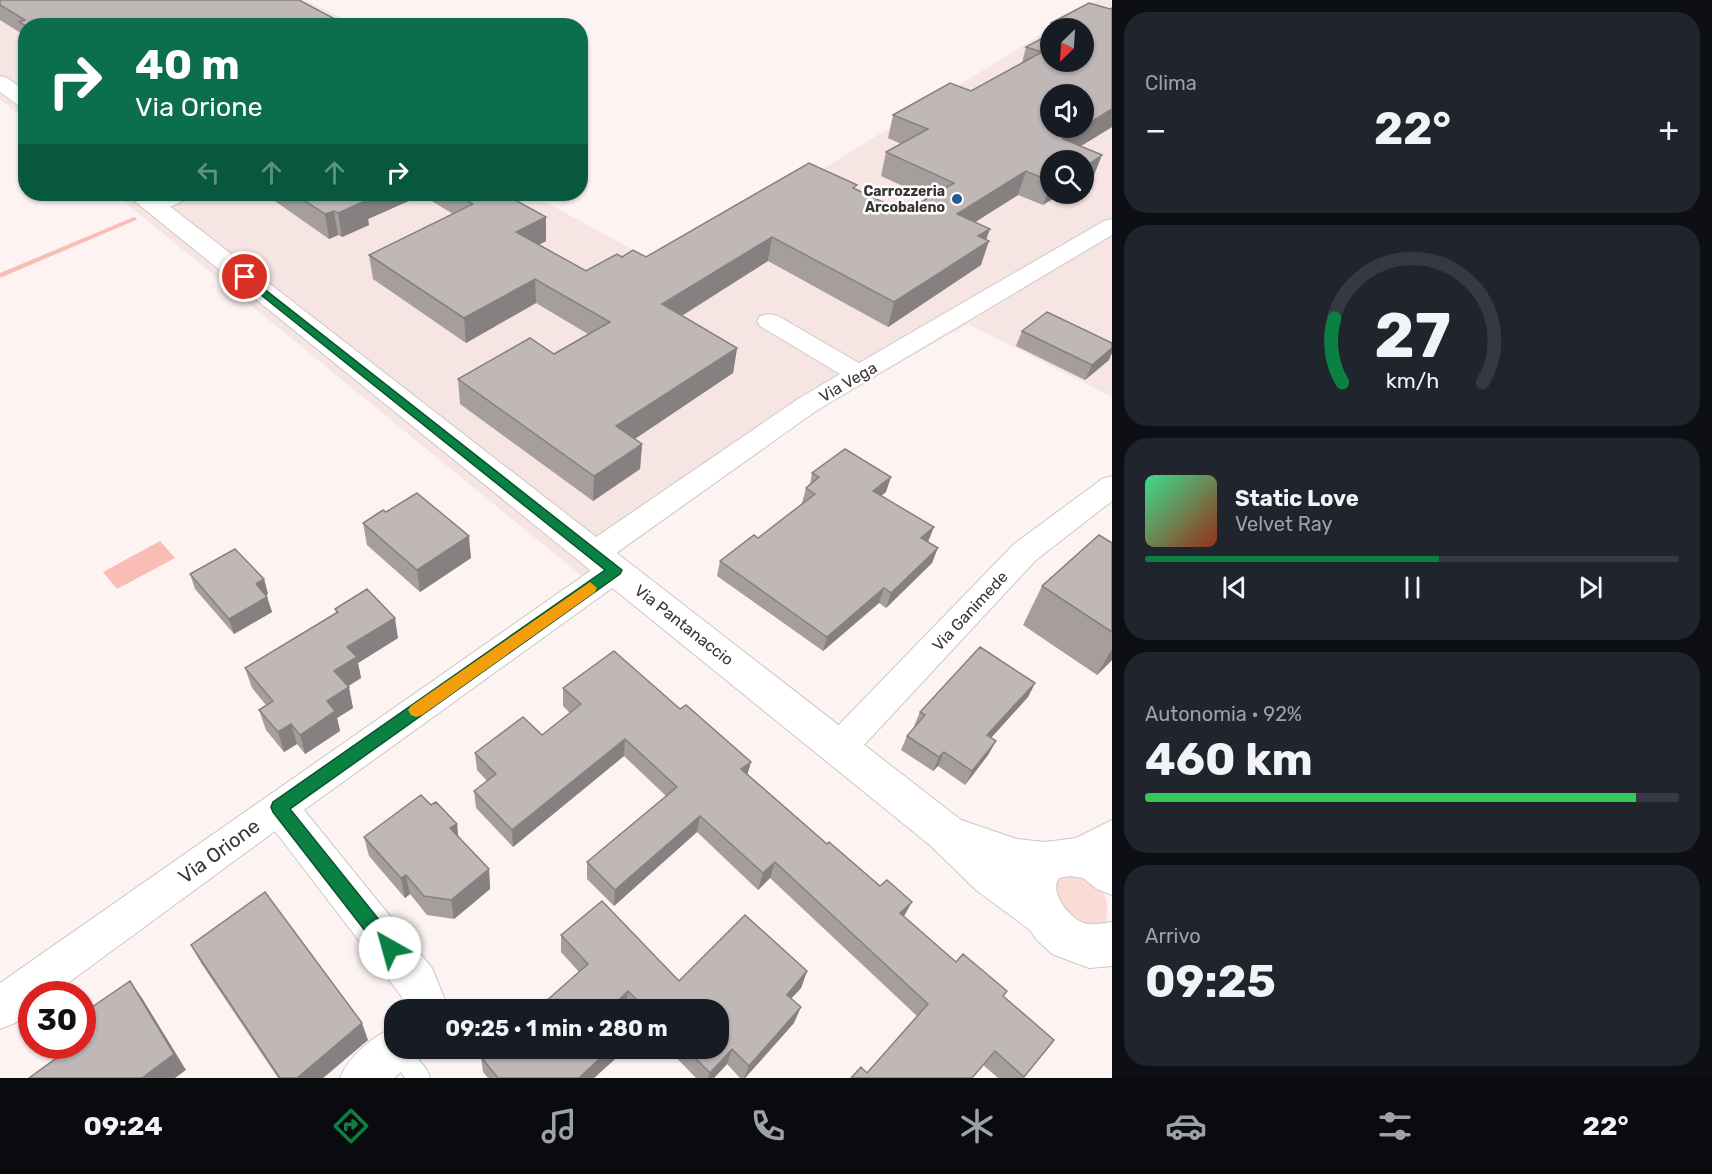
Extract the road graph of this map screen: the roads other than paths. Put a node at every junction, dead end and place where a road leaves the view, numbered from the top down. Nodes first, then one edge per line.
1 (0, 82) edge
2 (18, 96) edge
3 (163, 201) edge
4 (1112, 226) edge
5 (769, 321) dead end
6 (860, 375) junction
7 (1112, 486) edge
8 (604, 562) junction
9 (839, 748) junction
10 (279, 807) junction
11 (946, 832) junction
12 (1088, 859) edge
13 (1042, 914) junction
14 (1095, 943) edge
15 (1112, 971) edge
16 (424, 999) edge
17 (0, 1008) edge
18 (384, 1059) edge
19 (403, 1059) edge
20 (362, 1078) edge
21 (419, 1078) edge

1 - 2 street
3 - 8 street, Via Pantanaccio
4 - 6 street, Via Vega
5 - 6 street
6 - 8 street, Via Vega
7 - 9 street, Via Ganimede
8 - 9 street, Via Pantanaccio
8 - 10 street, Via Orione
9 - 11 street, Via Pantanaccio
10 - 16 street
10 - 17 street, Via Orione
11 - 12 street, Via Pantanaccio
11 - 13 street, Via Pantanaccio
12 - 13 street
13 - 14 street, Via Pantanaccio
14 - 15 street
18 - 20 street
19 - 21 lane

